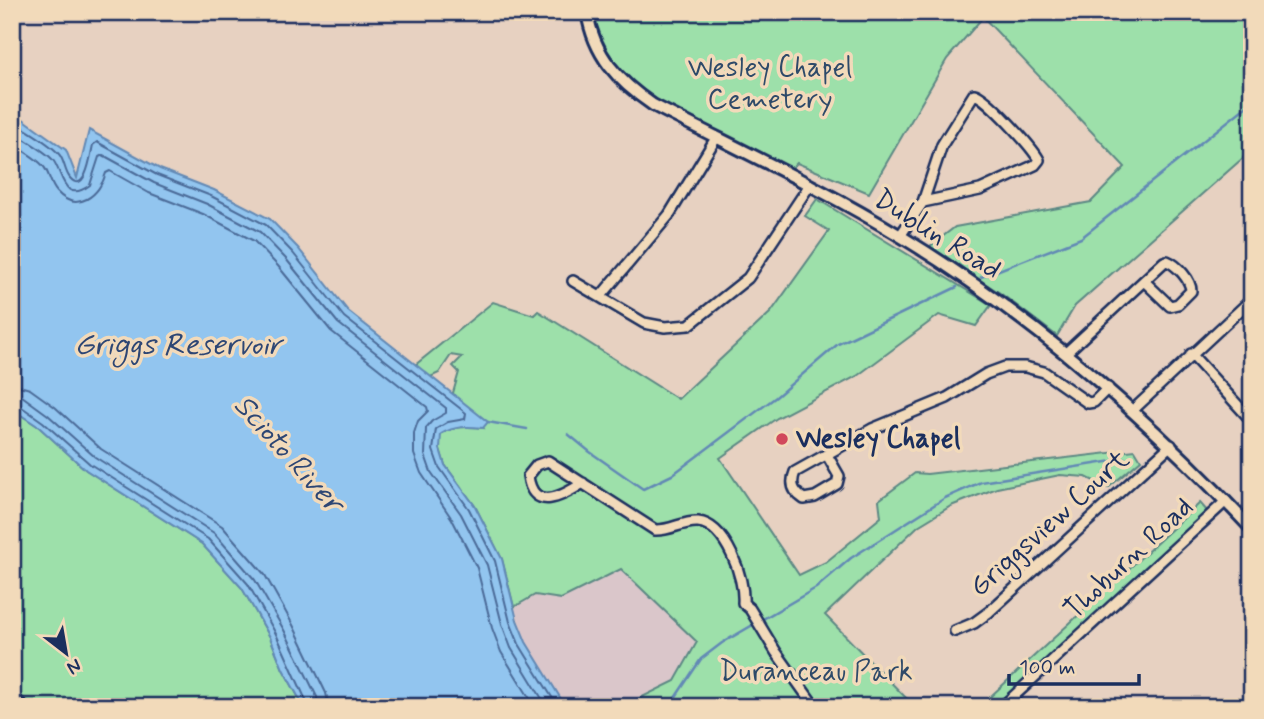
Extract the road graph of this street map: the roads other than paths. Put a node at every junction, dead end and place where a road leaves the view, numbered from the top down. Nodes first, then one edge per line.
1 (587, 12) edge
2 (716, 138) junction
3 (809, 186) junction
4 (923, 202) junction
5 (900, 236) junction
6 (573, 281) dead end
7 (1144, 281) junction
8 (601, 296) junction
9 (1252, 299) edge
10 (1067, 352) junction
11 (1191, 354) junction
12 (1108, 388) junction
13 (1133, 410) junction
14 (1252, 421) edge
15 (1171, 445) junction
16 (827, 455) junction
17 (583, 483) junction
18 (1226, 501) junction
19 (1252, 529) edge
20 (955, 631) dead end
21 (12, 698) edge
22 (23, 707) edge
23 (815, 707) edge
24 (1002, 707) edge

1 - 2 main road, Dublin Road
2 - 3 main road, Dublin Road
2 - 8 street
3 - 5 main road, Dublin Road
3 - 8 street
4 - 4 street
4 - 5 street
5 - 10 main road, Dublin Road
6 - 8 street
7 - 7 street
7 - 10 street
9 - 11 street
10 - 12 main road, Dublin Road
11 - 13 street
11 - 14 street
12 - 13 main road, Dublin Road
12 - 16 street
13 - 15 main road, Dublin Road
15 - 18 main road, Dublin Road
15 - 20 street, Griggsview Court
16 - 16 street
17 - 17 street
17 - 23 street
18 - 19 main road, Dublin Road
18 - 24 street, Thoburn Road
21 - 22 main road

